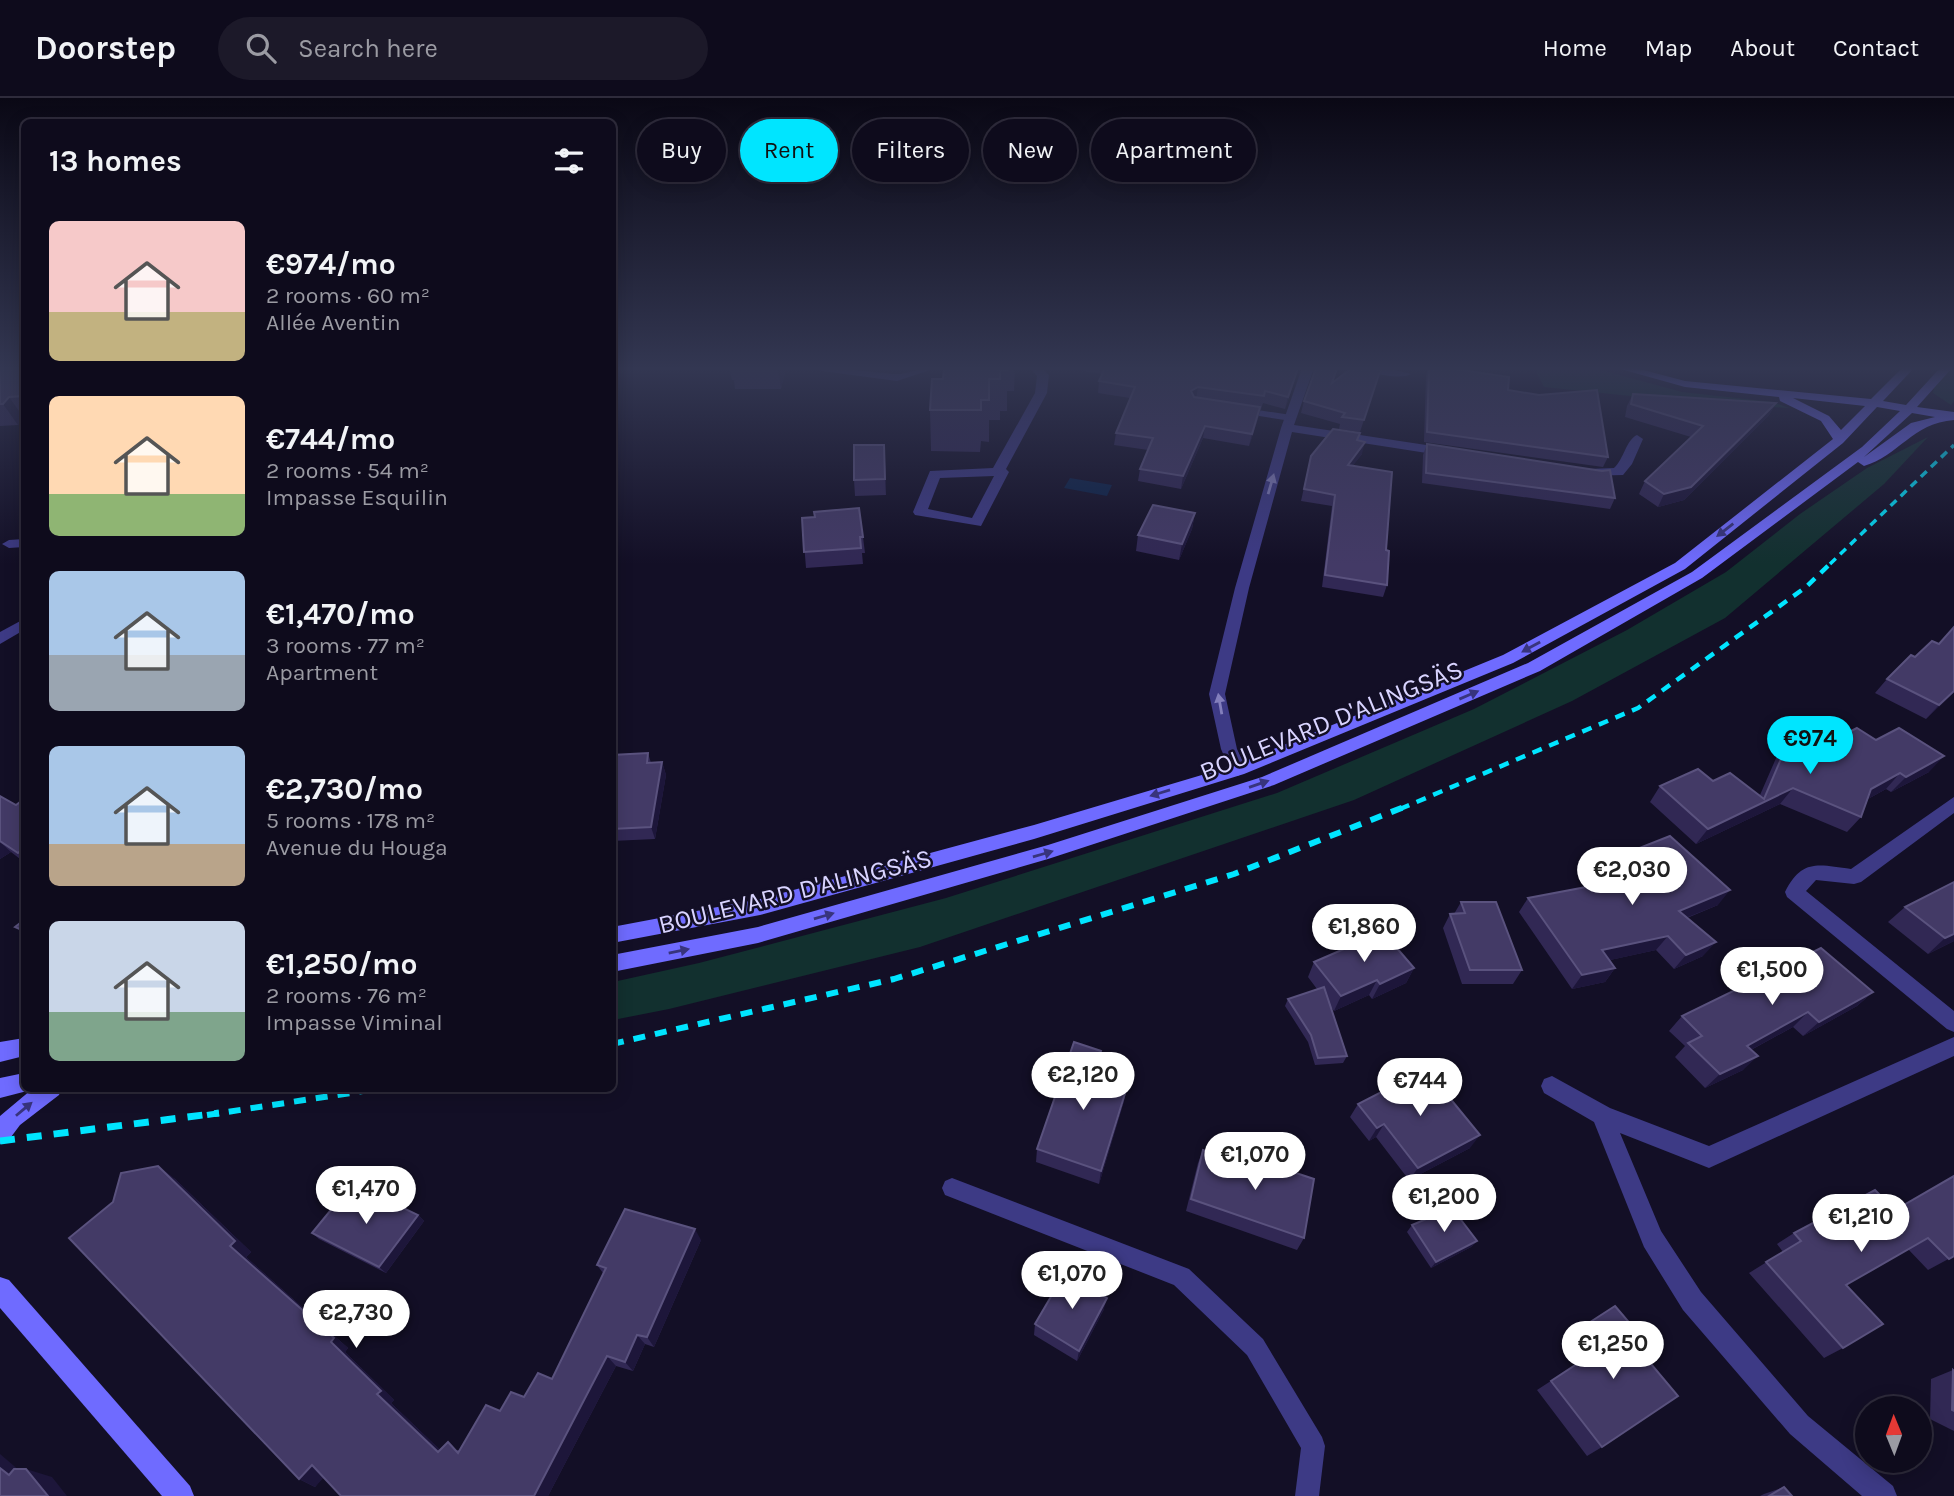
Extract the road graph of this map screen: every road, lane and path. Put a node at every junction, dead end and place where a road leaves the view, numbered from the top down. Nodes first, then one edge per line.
1 (1019, 433) edge
2 (1286, 433) edge
3 (1346, 433) edge
4 (1838, 433) edge
5 (1845, 433) edge
6 (1883, 433) edge
7 (1905, 433) edge
8 (1637, 439) dead end
9 (1839, 440) junction
10 (1462, 454) edge
11 (998, 471) junction
12 (1570, 471) edge
13 (1829, 477) junction
14 (21, 543) edge
15 (9, 544) dead end
16 (21, 626) edge
17 (0, 639) edge
18 (1238, 770) junction
19 (1954, 804) edge
20 (616, 934) edge
21 (616, 963) edge
22 (1954, 1023) edge
23 (1954, 1046) edge
24 (21, 1048) edge
25 (0, 1052) edge
26 (21, 1084) edge
27 (1552, 1086) dead end
28 (0, 1088) edge
29 (46, 1092) edge
30 (1602, 1115) junction
31 (0, 1133) edge
32 (953, 1188) dead end
33 (0, 1289) edge
34 (180, 1496) edge
35 (1307, 1496) edge
36 (1883, 1496) edge

1 - 11 street
18 -> 2 street
3 - 10 street
4 - 9 main road
5 - 9 main road, BOULEVARD D'ALINGSÄS
6 - 13 main road, BOULEVARD D'ALINGSÄS
7 - 13 main road
8 - 12 street
9 -> 18 main road, BOULEVARD D'ALINGSÄS
11 - 11 street
21 -> 13 main road, BOULEVARD D'ALINGSÄS
14 - 15 street
16 - 17 street
18 -> 20 main road, BOULEVARD D'ALINGSÄS
19 - 22 street
23 - 30 street
24 - 25 main road
26 - 28 main road
27 - 30 street
31 -> 29 main road
30 - 36 street
32 - 35 lane
33 - 34 main road

